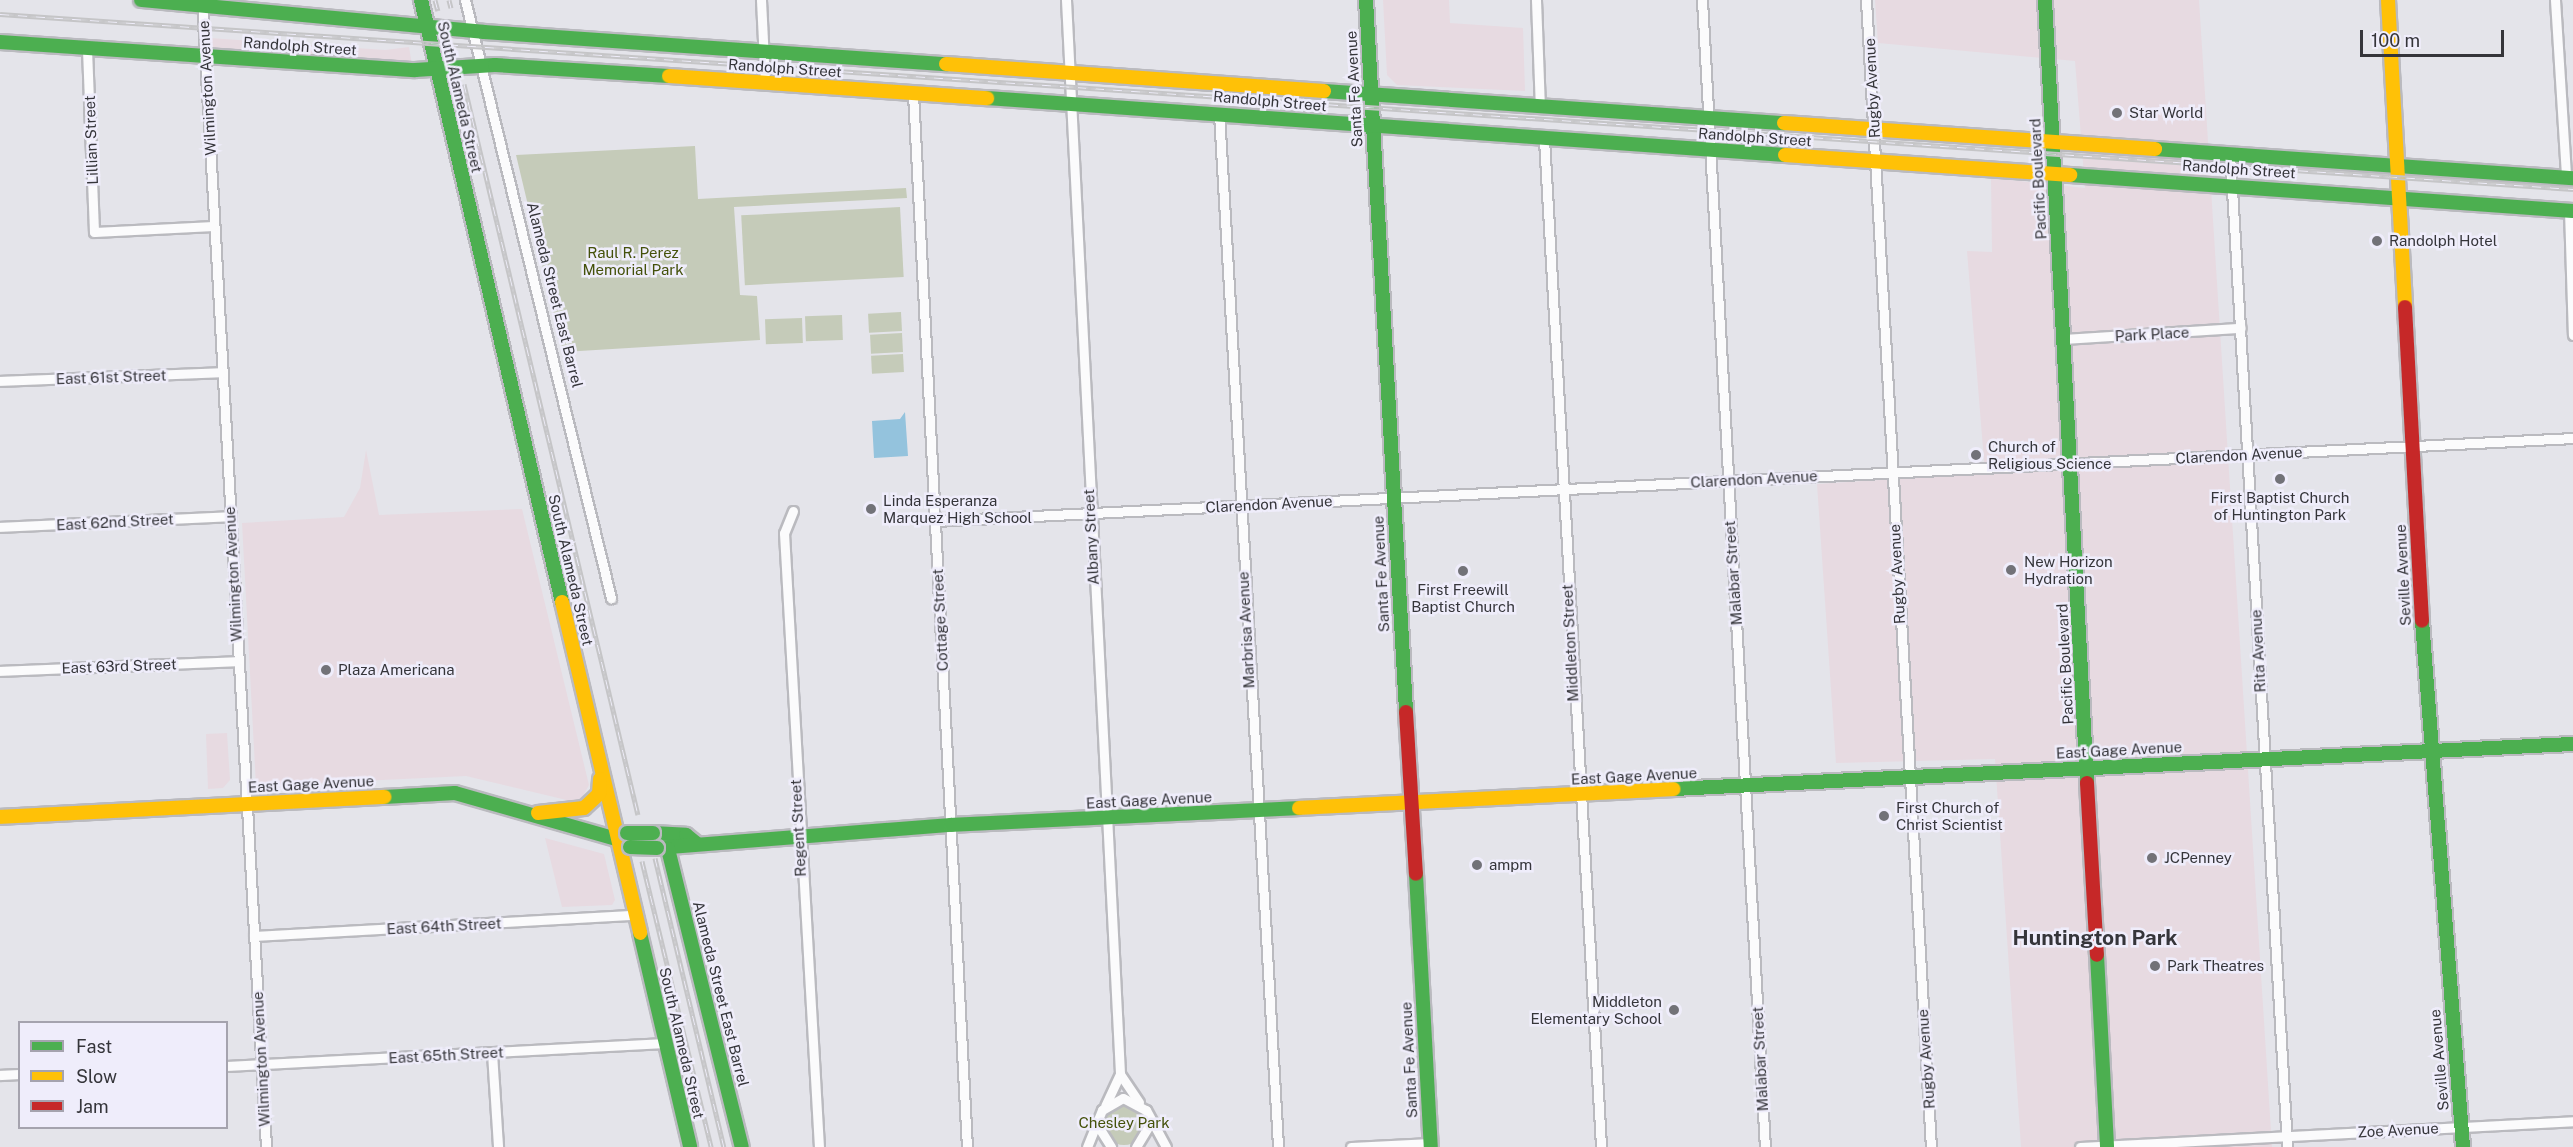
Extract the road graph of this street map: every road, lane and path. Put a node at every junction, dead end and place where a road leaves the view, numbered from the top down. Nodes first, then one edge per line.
1 (141, 0) edge
2 (421, 0) edge
3 (465, 0) edge
4 (761, 0) edge
5 (1066, 0) edge
6 (1366, 0) edge
7 (1536, 0) edge
8 (1702, 0) edge
9 (1866, 0) edge
10 (2045, 0) edge
11 (2388, 0) edge
12 (2555, 0) edge
13 (202, 2) edge
14 (427, 27) junction
15 (473, 31) junction
16 (0, 42) edge
17 (87, 49) junction
18 (764, 52) junction
19 (205, 56) junction
20 (482, 66) junction
21 (436, 69) junction
22 (1069, 72) junction
23 (765, 83) junction
24 (913, 93) junction
25 (1372, 93) junction
26 (1067, 103) junction
27 (1540, 107) junction
28 (1219, 113) junction
29 (1707, 116) junction
30 (1373, 127) junction
31 (1874, 129) junction
32 (1544, 139) junction
33 (2052, 142) junction
34 (1709, 150) junction
35 (2230, 154) junction
36 (1876, 161) junction
37 (2397, 164) junction
38 (2053, 173) junction
39 (2569, 177) edge
40 (2232, 185) junction
41 (2399, 196) junction
42 (2571, 210) edge
43 (214, 226) junction
44 (2241, 328) junction
45 (2573, 335) edge
46 (2064, 339) junction
47 (222, 372) junction
48 (0, 381) edge
49 (2573, 438) edge
50 (2412, 446) junction
51 (2248, 454) junction
52 (2071, 463) junction
53 (1892, 472) junction
54 (1727, 481) junction
55 (1562, 489) junction
56 (1393, 498) junction
57 (1239, 506) junction
58 (794, 511) dead end
59 (1089, 513) junction
60 (230, 516) junction
61 (935, 521) junction
62 (0, 527) edge
63 (611, 598) dead end
64 (237, 661) junction
65 (0, 671) edge
66 (2573, 744) edge
67 (2429, 752) junction
68 (2264, 760) junction
69 (600, 764) junction
70 (2086, 769) junction
71 (1908, 778) junction
72 (1746, 786) junction
73 (1577, 795) junction
74 (1410, 804) junction
75 (245, 805) junction
76 (1256, 811) junction
77 (538, 813) junction
78 (0, 817) edge
79 (1106, 819) junction
80 (951, 825) junction
81 (797, 837) junction
82 (625, 839) junction
83 (697, 844) junction
84 (662, 849) junction
85 (634, 915) junction
86 (254, 936) junction
87 (665, 1042) junction
88 (492, 1053) junction
89 (261, 1064) junction
90 (228, 1066) edge
91 (18, 1074) edge
92 (1120, 1074) junction
93 (0, 1075) edge
94 (1140, 1104) junction
95 (1105, 1106) junction
96 (2573, 1121) edge
97 (1150, 1124) junction
98 (1098, 1126) junction
99 (2461, 1127) junction
100 (2286, 1136) junction
101 (1431, 1145) edge
102 (2106, 1146) edge
103 (266, 1147) edge
104 (498, 1147) edge
105 (690, 1147) edge
106 (742, 1147) edge
107 (819, 1147) edge
108 (967, 1147) edge
109 (1087, 1147) edge
110 (1111, 1147) edge
111 (1136, 1147) edge
112 (1166, 1147) edge
113 (1278, 1147) edge
114 (1351, 1147) edge
115 (1601, 1147) edge
116 (1765, 1147) edge
117 (1931, 1147) edge
118 (2080, 1147) edge
119 (2287, 1147) edge
120 (2463, 1147) edge

1 - 13 street, Randolph Street
2 - 14 street, South Alameda Street
3 - 15 street, Alameda Street East Barrel
4 - 18 street
5 - 22 street, Albany Street
6 - 25 street, Santa Fe Avenue
7 - 27 street
8 - 29 street, Malabar Street
9 - 31 street, Rugby Avenue
10 - 33 street, Pacific Boulevard
11 - 37 street, Seville Avenue
12 - 39 street
13 - 14 street, Randolph Street
13 - 19 street, Wilmington Avenue
14 - 15 street, Randolph Street
14 - 21 street, South Alameda Street
15 - 18 street, Randolph Street
15 - 20 street, Alameda Street East Barrel
16 - 17 street, Randolph Street
17 - 19 street, Randolph Street
17 - 43 street, Lillian Street
18 - 22 street, Randolph Street
18 - 23 street
19 - 21 street, Randolph Street
19 - 43 street, Wilmington Avenue
20 - 21 street, Randolph Street
20 - 23 street, Randolph Street
20 - 63 street, Alameda Street East Barrel
21 - 69 street, South Alameda Street
22 - 25 street, Randolph Street
22 - 26 street, Albany Street
23 - 24 street, Randolph Street
24 - 26 street, Randolph Street
24 - 61 street, Cottage Street
25 - 27 street, Randolph Street
25 - 30 street, Santa Fe Avenue
26 - 28 street, Randolph Street
26 - 59 street, Albany Street
27 - 29 street, Randolph Street
28 - 30 street, Randolph Street
28 - 57 street, Marbrisa Avenue
29 - 31 street, Randolph Street
29 - 34 street, Malabar Street
30 - 32 street, Randolph Street
30 - 56 street, Santa Fe Avenue
31 - 33 street, Randolph Street
31 - 36 street, Rugby Avenue
32 - 34 street, Randolph Street
32 - 55 street, Middleton Street
33 - 35 street, Randolph Street
33 - 38 street, Pacific Boulevard
34 - 36 street, Randolph Street
34 - 54 street, Malabar Street
35 - 37 street, Randolph Street
35 - 40 street, Rita Avenue
36 - 38 street, Randolph Street
36 - 53 street, Rugby Avenue
37 - 39 street, Randolph Street
37 - 41 street, Seville Avenue
38 - 40 street, Randolph Street
38 - 46 street, Pacific Boulevard
40 - 41 street, Randolph Street
40 - 44 street, Rita Avenue
41 - 42 street, Randolph Street
41 - 50 street, Seville Avenue
42 - 45 street
43 - 47 street, Wilmington Avenue
44 - 46 street, Park Place
44 - 51 street, Rita Avenue
46 - 52 street, Pacific Boulevard
47 - 48 street, East 61st Street
47 - 60 street, Wilmington Avenue
49 - 50 street, Clarendon Avenue
50 - 51 street, Clarendon Avenue
50 - 67 street, Seville Avenue
51 - 52 street, Clarendon Avenue
51 - 68 street, Rita Avenue
52 - 53 street, Clarendon Avenue
52 - 70 street, Pacific Boulevard
53 - 54 street, Clarendon Avenue
53 - 71 street, Rugby Avenue
54 - 55 street, Clarendon Avenue
54 - 72 street, Malabar Street
55 - 56 street, Clarendon Avenue
55 - 73 street, Middleton Street
56 - 57 street, Clarendon Avenue
56 - 74 street, Santa Fe Avenue
57 - 59 street, Clarendon Avenue
57 - 76 street, Marbrisa Avenue
58 - 81 street, Regent Street
59 - 61 street, Clarendon Avenue
59 - 79 street, Albany Street
60 - 62 street, East 62nd Street
60 - 64 street, Wilmington Avenue
61 - 80 street, Cottage Street
64 - 65 street, East 63rd Street
64 - 75 street, Wilmington Avenue
66 - 67 street, East Gage Avenue
67 - 68 street, East Gage Avenue
67 - 99 street, Seville Avenue
68 - 70 street, East Gage Avenue
68 - 100 street, Rita Avenue
69 - 77 street
69 - 82 street, South Alameda Street
70 - 71 street, East Gage Avenue
70 - 102 street, Pacific Boulevard
71 - 72 street, East Gage Avenue
71 - 117 street, Rugby Avenue
72 - 73 street, East Gage Avenue
72 - 116 street, Malabar Street
73 - 74 street, East Gage Avenue
73 - 115 street, Middleton Street
74 - 76 street, East Gage Avenue
74 - 101 street, Santa Fe Avenue
75 - 77 street, East Gage Avenue
75 - 78 street, East Gage Avenue
75 - 86 street, Wilmington Avenue
76 - 79 street, East Gage Avenue
76 - 113 street, Marbrisa Avenue
77 - 82 street, East Gage Avenue
79 - 80 street, East Gage Avenue
79 - 92 street, Albany Street
80 - 81 street, East Gage Avenue
80 - 108 street, Cottage Street
81 - 83 street, East Gage Avenue
81 - 107 street, Regent Street
82 - 83 street, East Gage Avenue, bridge
82 - 84 street, East Gage Avenue, bridge
82 - 85 street, South Alameda Street
83 - 84 street, East Gage Avenue
84 - 106 street, Alameda Street East Barrel
85 - 86 street, East 64th Street
85 - 87 street, South Alameda Street
86 - 89 street, Wilmington Avenue
87 - 88 street, East 65th Street
87 - 105 street, South Alameda Street
88 - 89 street, East 65th Street
88 - 104 street
89 - 90 street, East 65th Street
89 - 103 street, Wilmington Avenue
91 - 93 street
92 - 94 street
92 - 95 street, Albany Street
94 - 95 street
94 - 97 street
95 - 98 street, Albany Street
96 - 99 street, Zoe Avenue
97 - 111 street
97 - 112 street
98 - 109 street, Albany Street
98 - 110 street
99 - 100 street, Zoe Avenue
99 - 120 street, Seville Avenue
100 - 102 street, Zoe Avenue
100 - 119 street, Rita Avenue
101 - 114 street
102 - 118 street, Zoe Avenue

